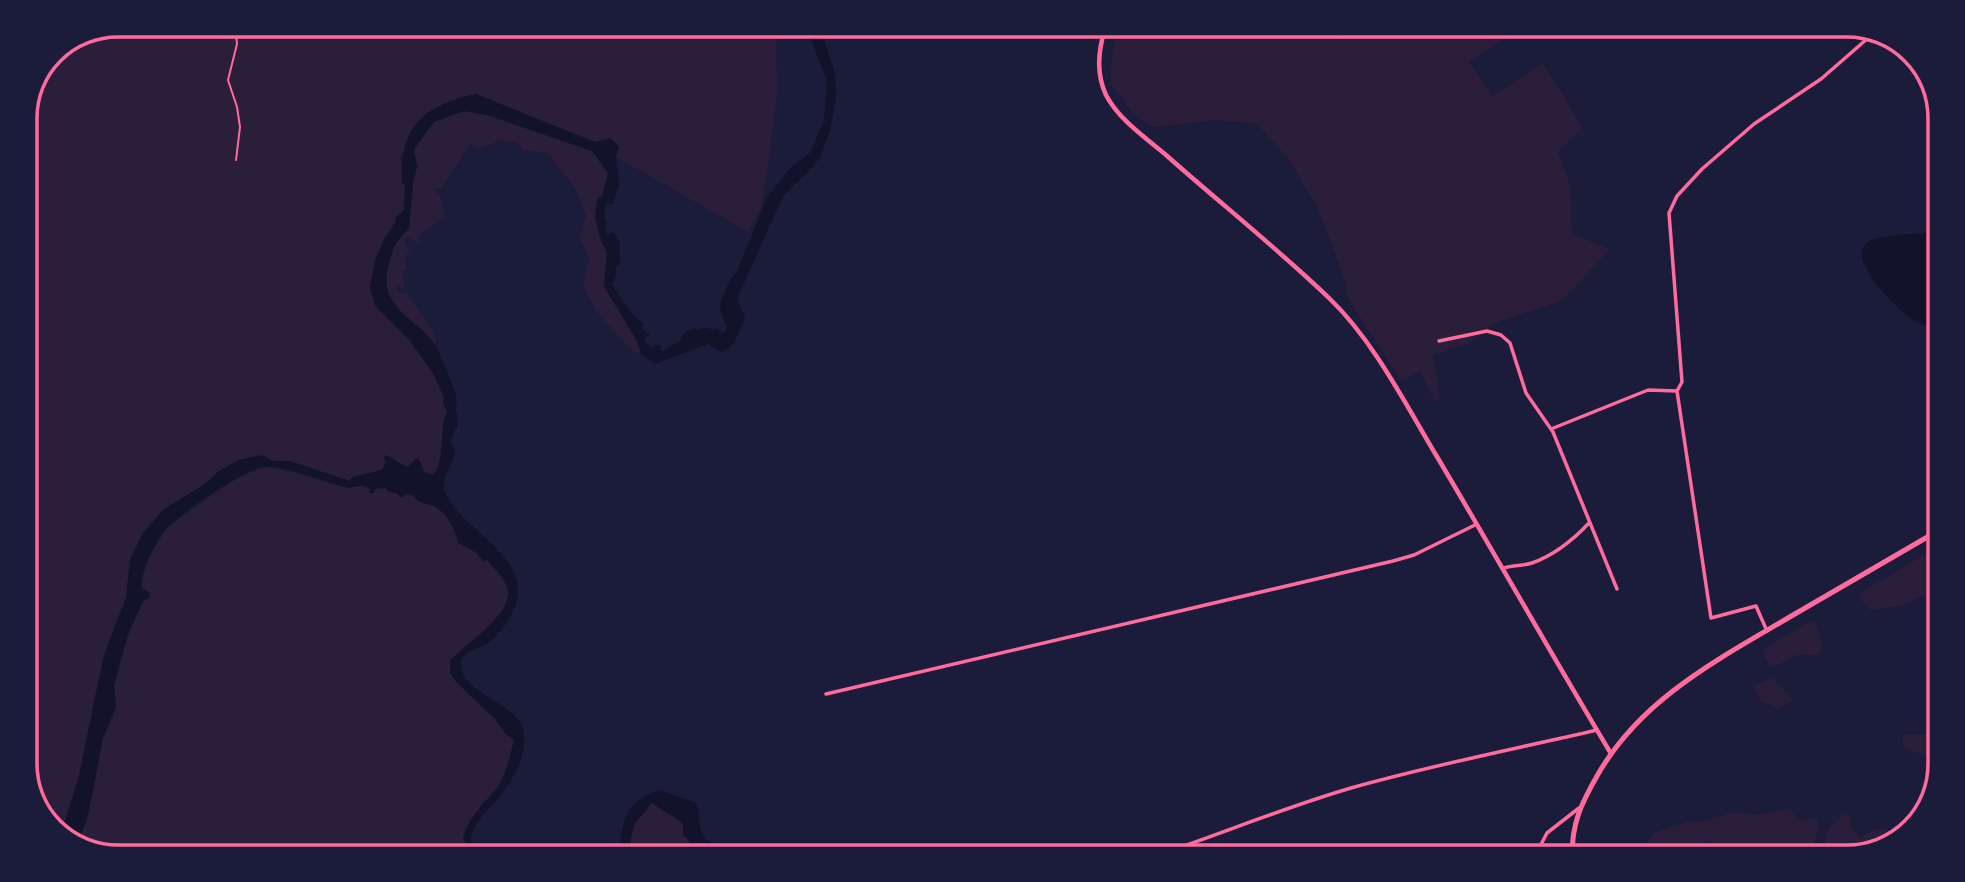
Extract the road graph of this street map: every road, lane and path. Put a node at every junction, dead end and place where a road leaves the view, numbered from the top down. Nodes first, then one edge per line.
1 (236, 37) edge
2 (1103, 37) edge
3 (1867, 39) edge
4 (236, 160) dead end
5 (1439, 341) dead end
6 (1676, 391) junction
7 (1551, 429) junction
8 (1589, 523) junction
9 (1477, 524) junction
10 (1928, 537) edge
11 (1504, 568) junction
12 (1617, 589) dead end
13 (1767, 631) junction
14 (825, 694) dead end
15 (1597, 730) junction
16 (1610, 752) junction
17 (1579, 808) junction
18 (1186, 845) edge
19 (1541, 845) edge
20 (1574, 845) edge

1 - 4 path
2 - 9 main road
3 - 6 street
5 - 7 street
6 - 7 street
6 - 13 street
7 - 8 street
8 - 11 street
8 - 12 street
9 - 11 main road
9 - 14 street
10 - 13 main road
11 - 15 main road
13 - 16 main road
15 - 16 main road
15 - 18 street
16 - 17 main road
17 - 19 street
17 - 20 main road

